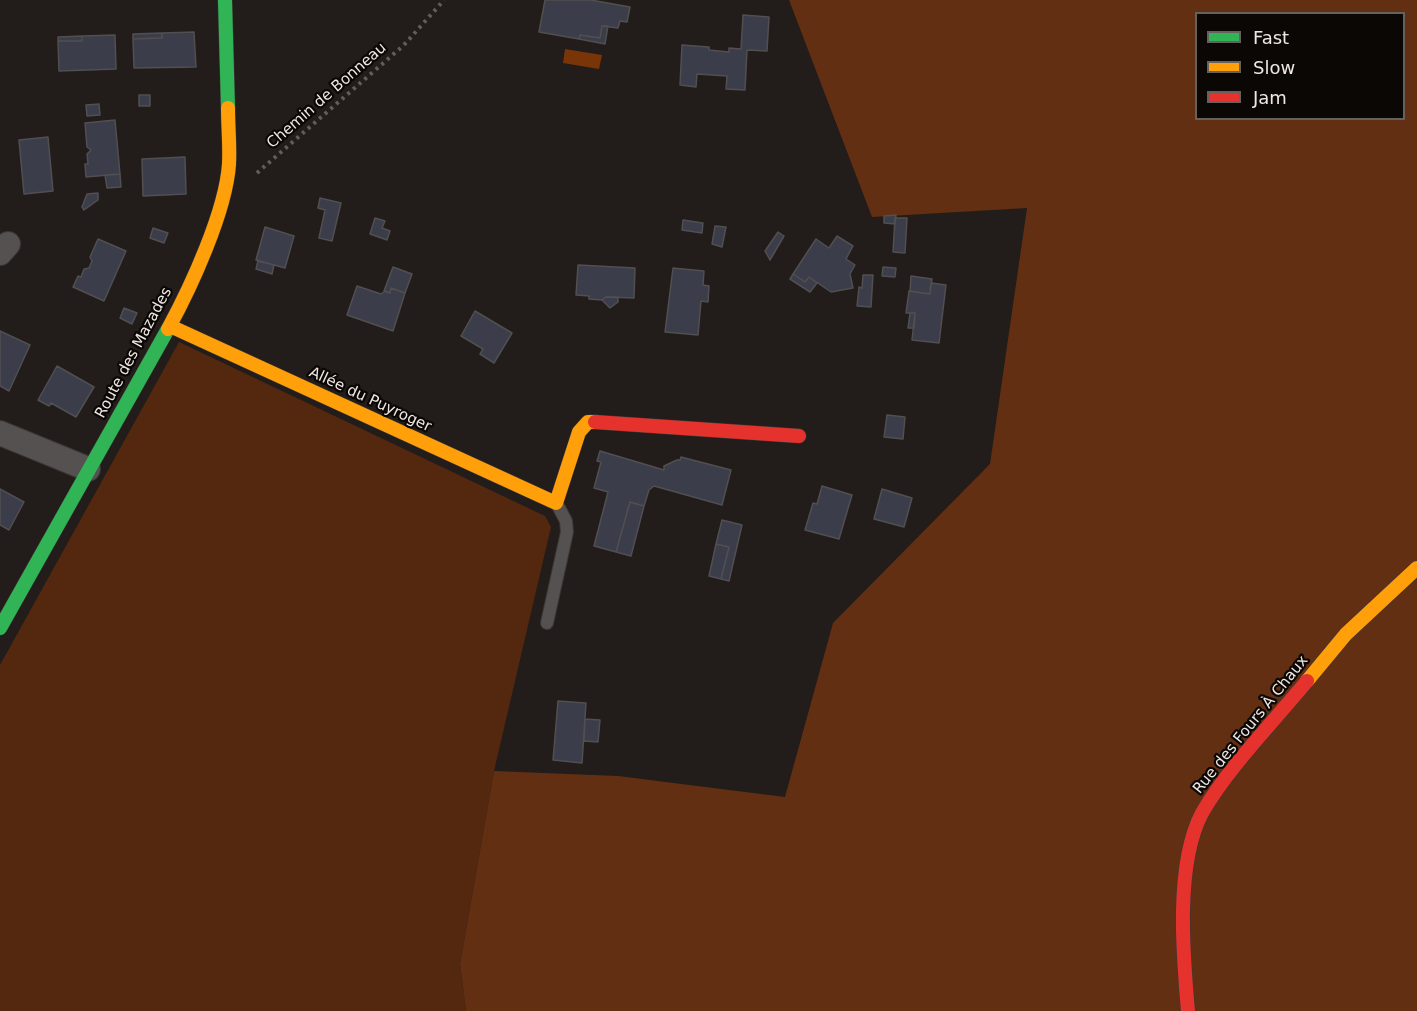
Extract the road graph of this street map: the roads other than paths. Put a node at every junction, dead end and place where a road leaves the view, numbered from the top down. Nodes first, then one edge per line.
1 (225, 0) edge
2 (170, 326) junction
3 (0, 433) edge
4 (799, 436) dead end
5 (88, 470) junction
6 (556, 503) junction
7 (1417, 568) edge
8 (547, 623) dead end
9 (0, 628) edge
10 (1188, 1011) edge

1 - 2 street, Route des Mazades
2 - 5 street, Route des Mazades
2 - 6 street, Allée du Puyroger
3 - 5 street
4 - 6 street
5 - 9 street, Route des Mazades
6 - 8 lane
7 - 10 street, Rue des Fours À Chaux

